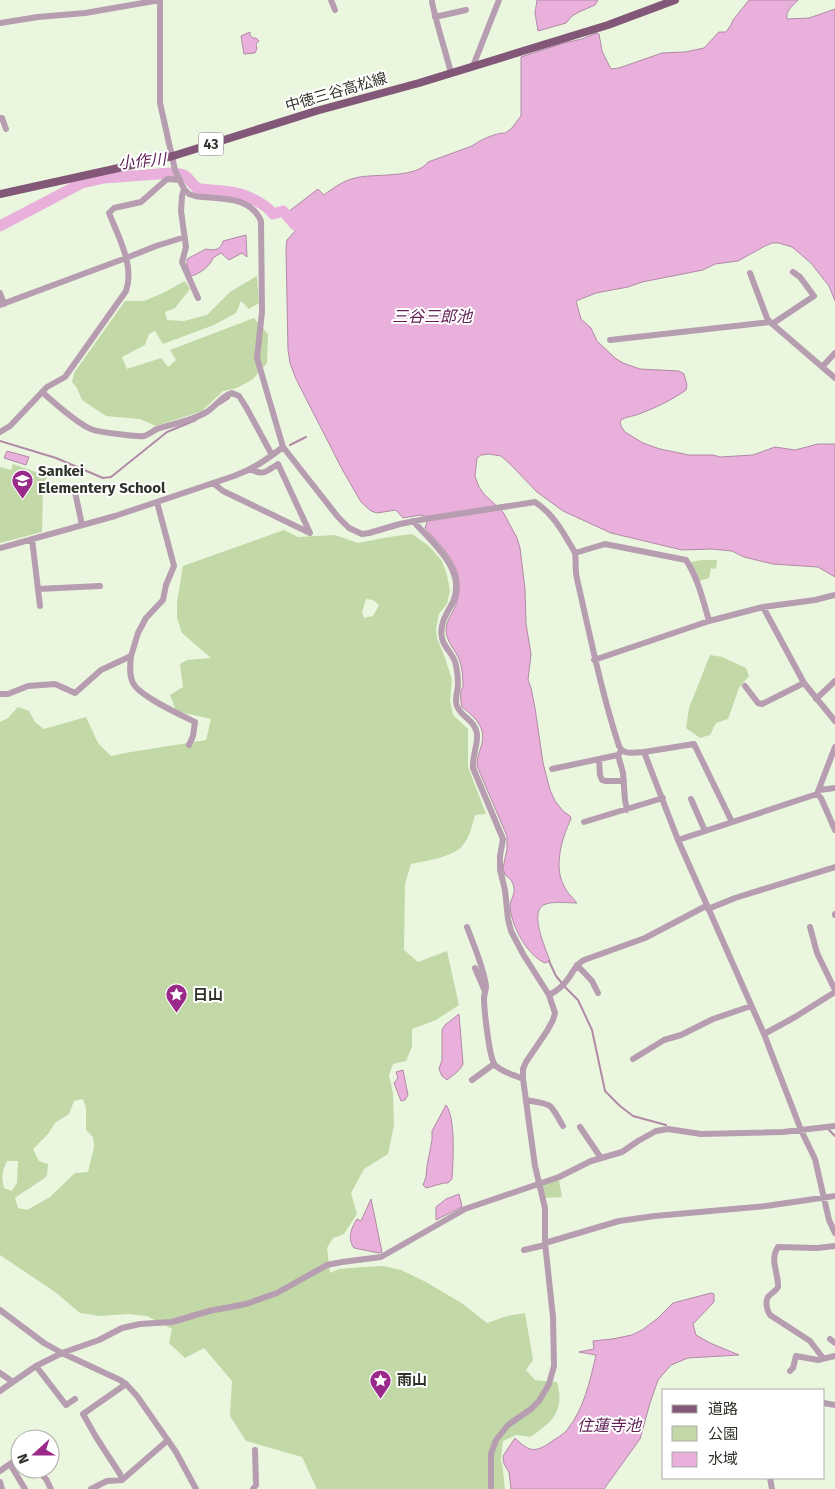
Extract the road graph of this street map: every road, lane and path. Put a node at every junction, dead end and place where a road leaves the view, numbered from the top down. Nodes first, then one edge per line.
1 (160, 0) edge
2 (331, 0) edge
3 (498, 0) edge
4 (675, 0) edge
5 (432, 2) dead end
6 (335, 10) dead end
7 (466, 10) dead end
8 (435, 17) junction
9 (0, 23) edge
10 (473, 66) junction
11 (451, 73) junction
12 (0, 118) edge
13 (6, 129) dead end
14 (172, 156) junction
15 (179, 178) junction
16 (184, 189) junction
17 (0, 194) edge
18 (185, 237) junction
19 (126, 258) junction
20 (793, 272) dead end
21 (750, 273) dead end
22 (0, 294) edge
23 (198, 298) dead end
24 (2, 304) edge
25 (771, 323) junction
26 (610, 340) dead end
27 (835, 353) edge
28 (822, 367) junction
29 (835, 378) edge
30 (42, 392) junction
31 (0, 432) edge
32 (283, 447) junction
33 (272, 455) junction
34 (251, 470) junction
35 (213, 483) junction
36 (75, 492) dead end
37 (156, 502) junction
38 (413, 521) junction
39 (82, 525) junction
40 (32, 539) junction
41 (0, 548) edge
42 (575, 553) junction
43 (100, 586) dead end
44 (38, 589) junction
45 (835, 595) edge
46 (40, 606) dead end
47 (764, 606) junction
48 (709, 621) junction
49 (131, 656) junction
50 (594, 660) junction
51 (835, 681) edge
52 (804, 683) junction
53 (745, 686) dead end
54 (0, 694) edge
55 (816, 699) junction
56 (835, 721) edge
57 (189, 745) dead end
58 (835, 747) edge
59 (644, 752) junction
60 (620, 753) junction
61 (599, 759) junction
62 (552, 768) dead end
63 (624, 781) junction
64 (835, 788) edge
65 (818, 792) junction
66 (663, 798) junction
67 (691, 799) dead end
68 (627, 810) junction
69 (584, 822) dead end
70 (732, 822) junction
71 (835, 830) edge
72 (705, 831) junction
73 (678, 840) junction
74 (835, 867) edge
75 (707, 908) junction
76 (467, 927) dead end
77 (810, 927) dead end
78 (577, 965) junction
79 (475, 968) dead end
80 (835, 991) edge
81 (598, 993) dead end
82 (549, 995) junction
83 (484, 997) junction
84 (751, 1006) junction
85 (764, 1034) junction
86 (632, 1059) dead end
87 (494, 1064) junction
88 (523, 1079) junction
89 (472, 1080) dead end
90 (526, 1100) junction
91 (562, 1126) dead end
92 (835, 1126) edge
93 (580, 1127) dead end
94 (801, 1130) junction
95 (602, 1158) junction
96 (538, 1183) junction
97 (835, 1196) edge
98 (824, 1198) junction
99 (835, 1233) edge
100 (545, 1244) junction
101 (835, 1246) edge
102 (524, 1250) dead end
103 (0, 1310) edge
104 (62, 1353) junction
105 (835, 1356) edge
106 (823, 1358) junction
107 (36, 1366) junction
108 (790, 1371) dead end
109 (0, 1373) edge
110 (13, 1382) junction
111 (126, 1384) junction
112 (0, 1391) edge
113 (75, 1399) dead end
114 (168, 1440) junction
115 (256, 1450) dead end
116 (10, 1464) edge
117 (0, 1471) edge
118 (122, 1480) junction
119 (0, 1482) edge
120 (2, 1489) edge
121 (91, 1489) edge
122 (196, 1489) edge
123 (253, 1489) edge
124 (491, 1489) edge

1 - 9 street
1 - 14 street
2 - 6 street
3 - 10 street
4 - 10 main road, 中徳三谷高松線 / 43
5 - 8 street
7 - 8 street
8 - 11 street
10 - 11 main road, 中徳三谷高松線 / 43
11 - 14 main road, 中徳三谷高松線 / 43
12 - 13 street
14 - 15 street
14 - 17 main road, 中徳三谷高松線 / 43
15 - 16 street
15 - 19 street
16 - 18 street
16 - 32 street
18 - 19 street
18 - 23 street
19 - 24 street
19 - 30 street
20 - 25 street
21 - 25 street
22 - 24 street
25 - 26 street
25 - 28 street
27 - 28 street
28 - 29 street
30 - 31 street
30 - 33 street
32 - 33 street
32 - 38 street
33 - 34 street
34 - 35 street
34 - 35 street
35 - 37 street
36 - 39 street
37 - 39 street
37 - 49 street
38 - 42 street
38 - 82 street
39 - 40 street
40 - 41 street
40 - 44 street
42 - 48 street
42 - 50 street
43 - 44 street
44 - 46 street
45 - 47 street
47 - 48 street
47 - 52 street
48 - 50 street
49 - 54 street
49 - 57 street
50 - 60 street
51 - 55 street
52 - 53 street
52 - 55 street
55 - 56 street
58 - 65 street
59 - 60 street
59 - 66 street
59 - 70 street
60 - 61 street
60 - 63 street
61 - 62 street
61 - 63 street
63 - 68 street
64 - 65 street
65 - 70 street
65 - 71 street
66 - 68 street
66 - 73 street
67 - 72 street
68 - 69 street
70 - 72 street
72 - 73 street
73 - 75 street
74 - 75 street
75 - 78 street
75 - 84 street
76 - 83 street
77 - 80 street
78 - 81 street
78 - 82 street
79 - 83 street
80 - 85 street
82 - 88 street
83 - 87 street
84 - 85 street
84 - 86 street
85 - 94 street
87 - 88 street
87 - 89 street
88 - 90 street
90 - 91 street
90 - 96 street
92 - 94 street
93 - 95 street
94 - 95 street
94 - 98 street
95 - 96 street
96 - 100 street
96 - 104 street
97 - 98 street
98 - 99 street
98 - 100 street
100 - 102 street
100 - 124 street
101 - 106 street
103 - 104 street
104 - 107 street
104 - 111 street
105 - 106 street
106 - 108 street
107 - 110 street
107 - 113 street
109 - 110 street
110 - 112 street
111 - 114 street
111 - 118 street
114 - 118 street
114 - 122 street
115 - 123 street
116 - 117 street
118 - 121 street
119 - 120 street

